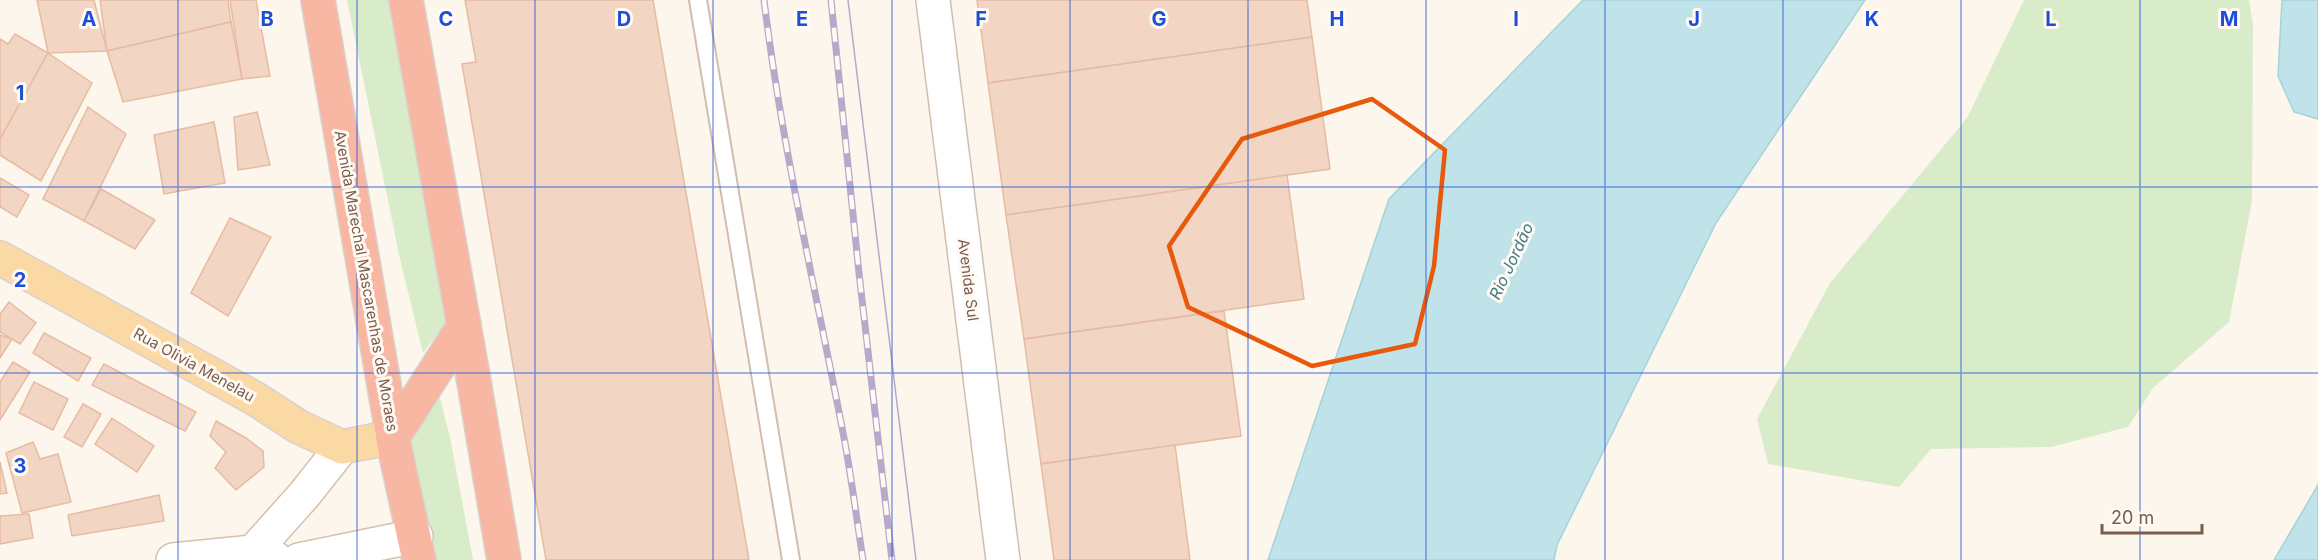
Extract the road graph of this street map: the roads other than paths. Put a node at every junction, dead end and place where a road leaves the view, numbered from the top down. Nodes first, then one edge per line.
1 (318, 0) edge
2 (406, 0) edge
3 (698, 0) edge
4 (933, 0) edge
5 (0, 258) edge
6 (464, 326) junction
7 (393, 437) junction
8 (342, 447) junction
9 (418, 548) edge
10 (253, 552) junction
11 (173, 560) edge
12 (285, 560) edge
13 (299, 560) edge
14 (504, 560) edge
15 (792, 560) edge
16 (1003, 560) edge

1 - 7 highway, Avenida Marechal Mascarenhas de Moraes
2 - 6 highway
3 - 15 lane
4 - 16 street, Avenida Sul
5 - 8 main road, Rua Olivia Menelau
6 - 7 highway
6 - 14 highway
7 - 8 main road
7 - 9 highway, Avenida Marechal Mascarenhas de Moraes
8 - 10 street
9 - 13 street
10 - 11 street
10 - 12 street

